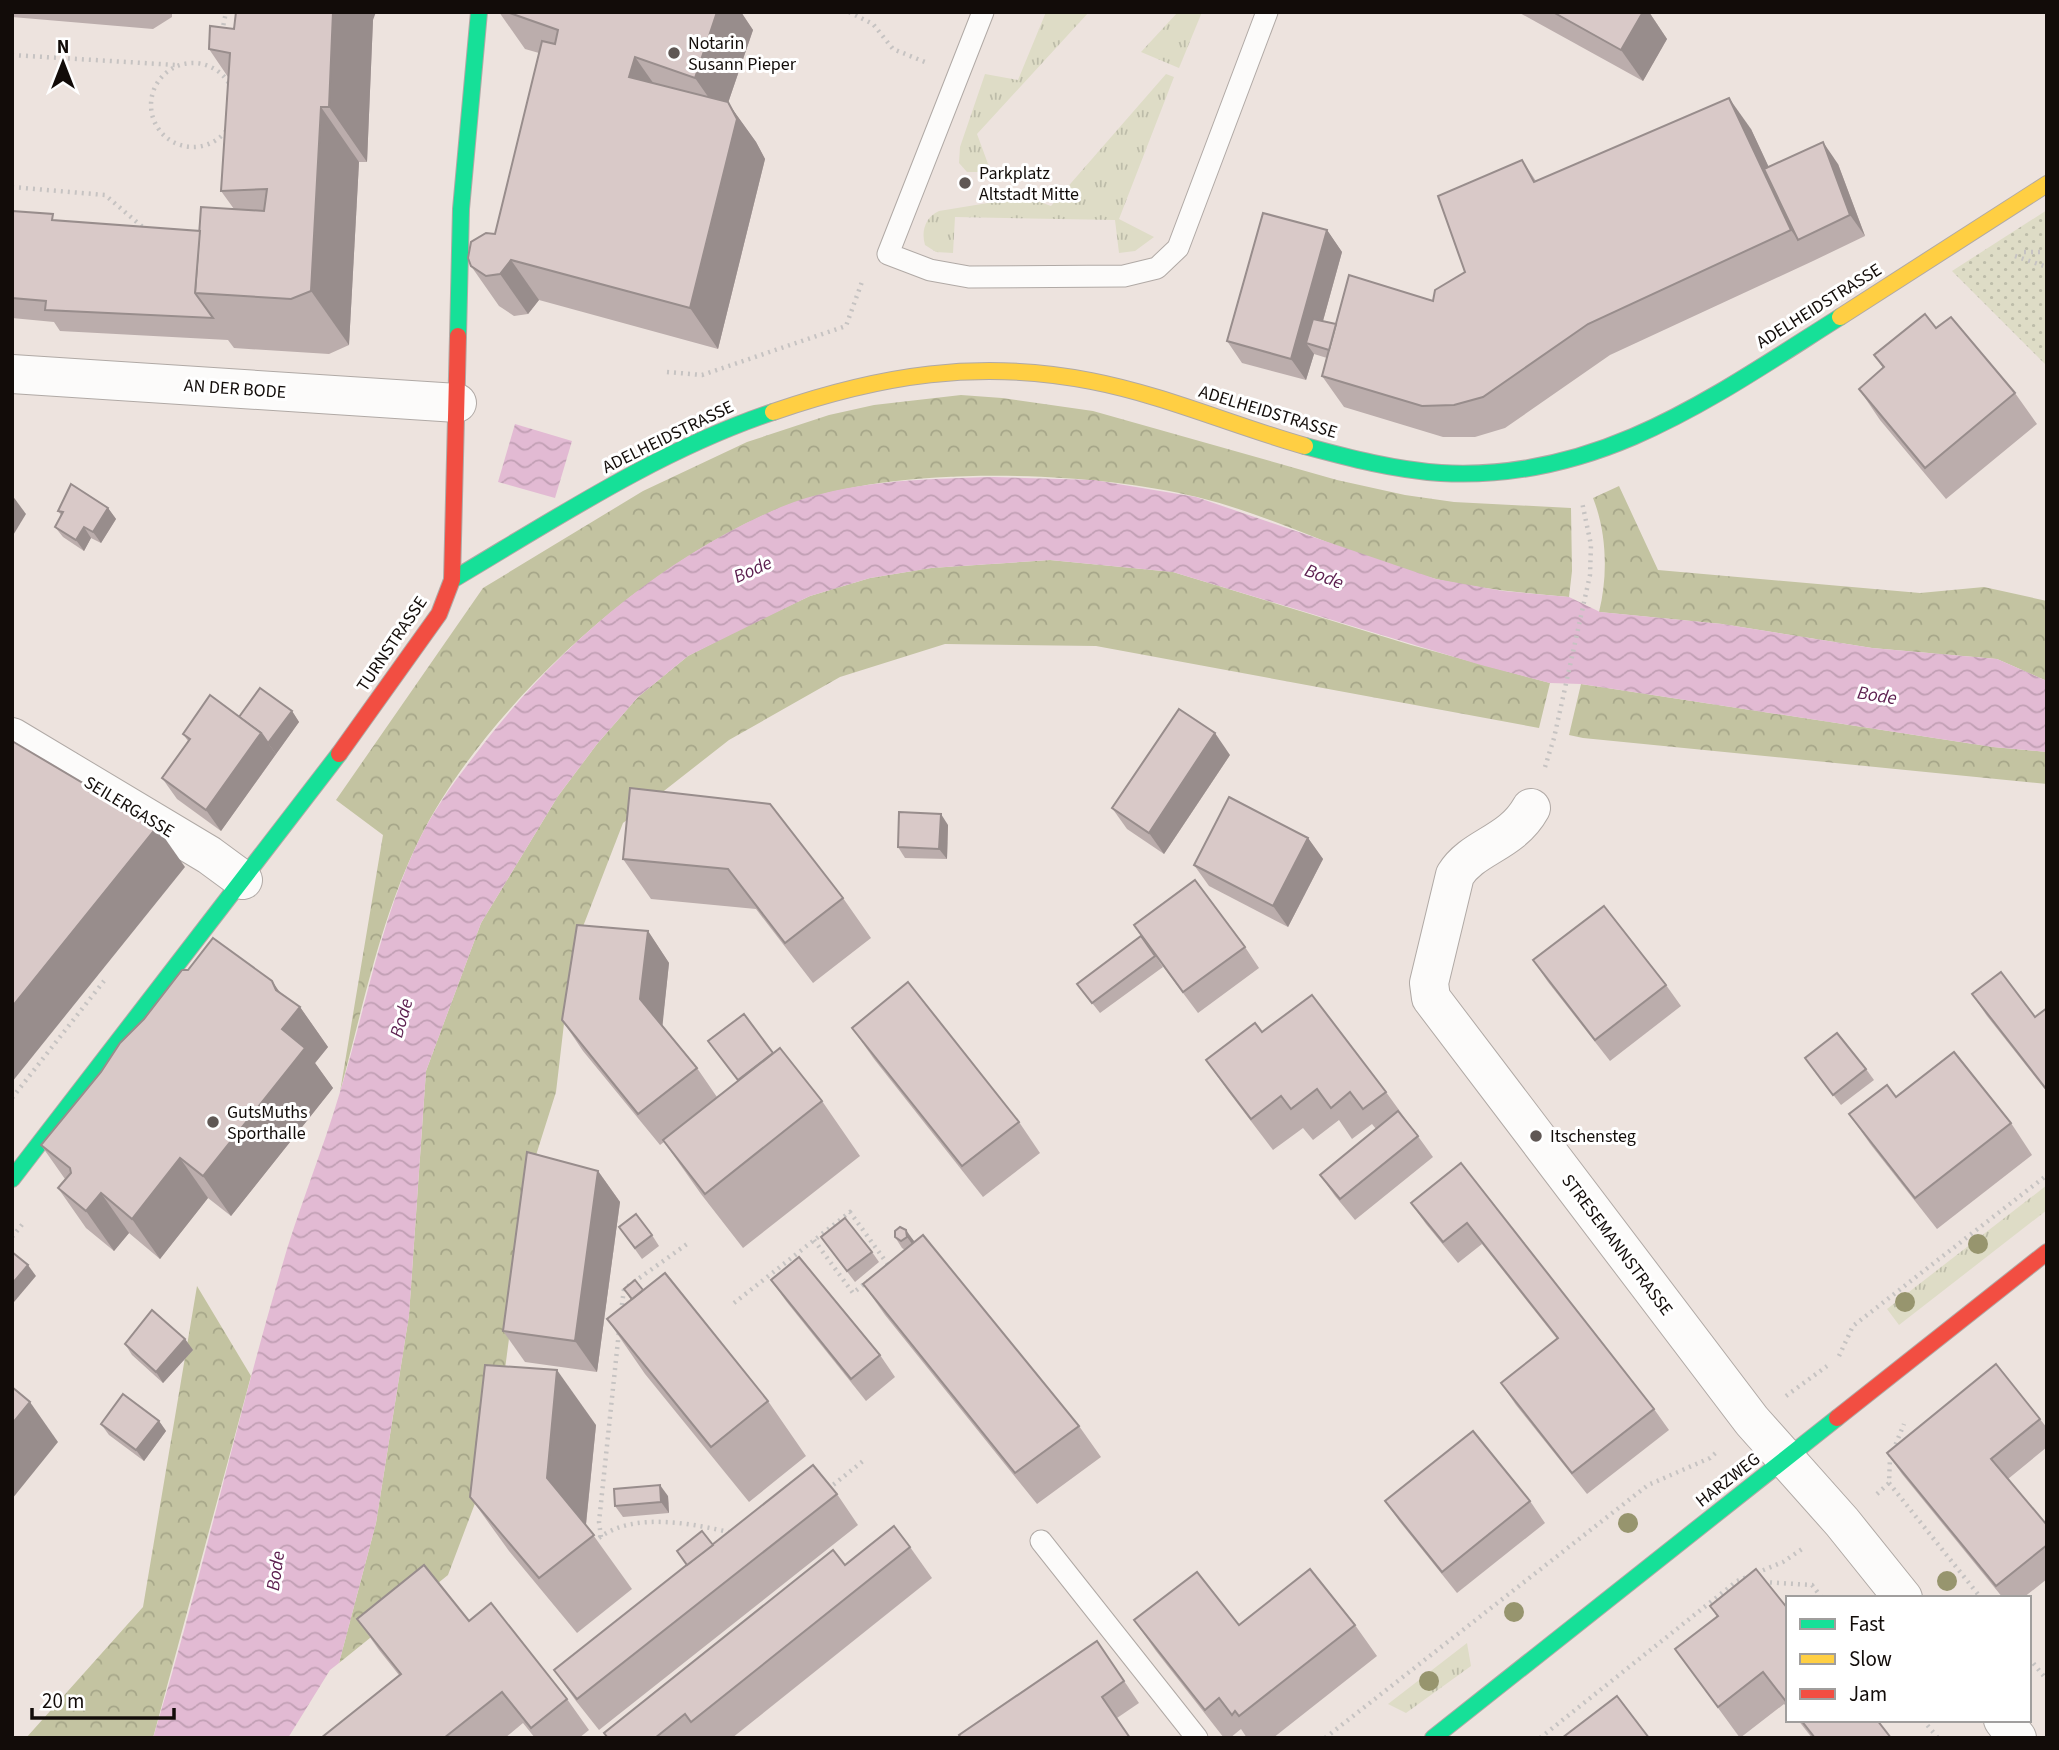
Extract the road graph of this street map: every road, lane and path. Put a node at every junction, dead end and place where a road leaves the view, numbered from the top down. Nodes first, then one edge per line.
1 (226, 12) edge
2 (479, 12) edge
3 (849, 12) edge
4 (983, 12) edge
5 (1267, 12) edge
6 (222, 35) edge
7 (12, 55) edge
8 (218, 57) edge
9 (177, 65) junction
10 (215, 68) junction
11 (958, 76) junction
12 (233, 122) junction
13 (233, 135) edge
14 (2047, 184) edge
15 (12, 187) edge
16 (149, 231) edge
17 (2004, 252) dead end
18 (888, 254) junction
19 (2047, 267) edge
20 (667, 372) dead end
21 (12, 374) edge
22 (457, 403) junction
23 (1571, 460) junction
24 (453, 580) junction
25 (12, 737) edge
26 (1554, 738) dead end
27 (1531, 808) dead end
28 (243, 880) junction
29 (2047, 1175) edge
30 (12, 1179) edge
31 (814, 1240) junction
32 (687, 1244) dead end
33 (2047, 1252) edge
34 (881, 1271) edge
35 (872, 1278) edge
36 (734, 1303) dead end
37 (1752, 1421) junction
38 (1786, 1458) junction
39 (863, 1461) dead end
40 (1889, 1483) edge
41 (820, 1495) edge
42 (738, 1534) edge
43 (601, 1537) junction
44 (1041, 1541) dead end
45 (594, 1543) dead end
46 (1737, 1581) edge
47 (1820, 1596) edge
48 (1901, 1596) edge
49 (1979, 1596) edge
50 (2031, 1660) edge
51 (2047, 1680) edge
52 (1925, 1722) edge
53 (2005, 1722) edge
54 (1197, 1738) edge
55 (1325, 1738) edge
56 (1433, 1738) edge
57 (1938, 1738) edge
58 (2017, 1738) edge

1 - 6 path
2 - 22 street, TURNSTRASSE
3 - 11 path
4 - 11 lane
5 - 18 lane
7 - 9 path
8 - 10 path
9 - 10 path
9 - 12 path
10 - 12 path
11 - 18 lane
12 - 13 path
14 - 23 street, ADELHEIDSTRASSE
15 - 16 path
17 - 19 path
18 - 20 path
21 - 22 street, AN DER BODE
22 - 24 street, TURNSTRASSE
23 - 24 street, ADELHEIDSTRASSE
23 - 26 path
24 - 28 street, TURNSTRASSE
25 - 28 street, SEILERGASSE
27 - 37 street, STRESEMANNSTRASSE
28 - 30 street, TURNSTRASSE
29 - 37 path
31 - 34 path
31 - 35 path
31 - 36 path
32 - 43 path
33 - 38 street, HARZWEG
37 - 38 street, STRESEMANNSTRASSE
37 - 55 path
38 - 48 street, STRESEMANNSTRASSE
38 - 56 street, HARZWEG
39 - 41 path
40 - 49 path
42 - 43 path
43 - 45 path
44 - 54 lane
46 - 47 path
50 - 51 path
52 - 57 path
53 - 58 street

